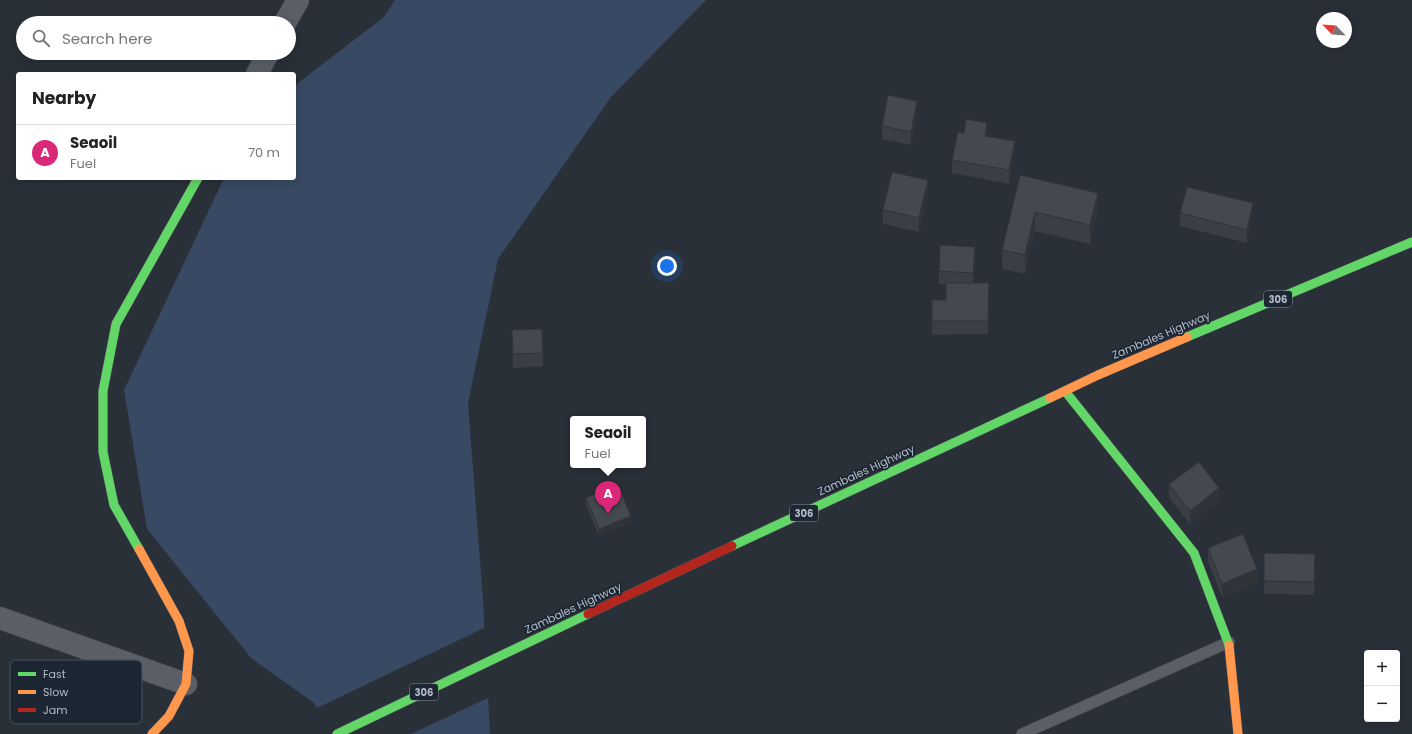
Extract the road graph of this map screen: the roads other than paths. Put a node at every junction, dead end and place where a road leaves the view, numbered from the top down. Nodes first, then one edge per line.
1 (298, 0) edge
2 (289, 16) edge
3 (264, 60) edge
4 (258, 72) edge
5 (197, 180) edge
6 (1412, 242) edge
7 (1065, 391) junction
8 (0, 618) edge
9 (1229, 642) junction
10 (118, 660) edge
11 (142, 668) edge
12 (186, 684) junction
13 (152, 734) edge
14 (337, 734) edge
15 (1022, 734) edge
16 (1238, 734) edge

1 - 2 street
3 - 4 street
5 - 12 main road
6 - 7 main road, Zambales Highway / 306
7 - 9 main road
7 - 14 main road, Zambales Highway / 306
8 - 10 street
9 - 15 lane
9 - 16 main road
11 - 12 street
12 - 13 main road

